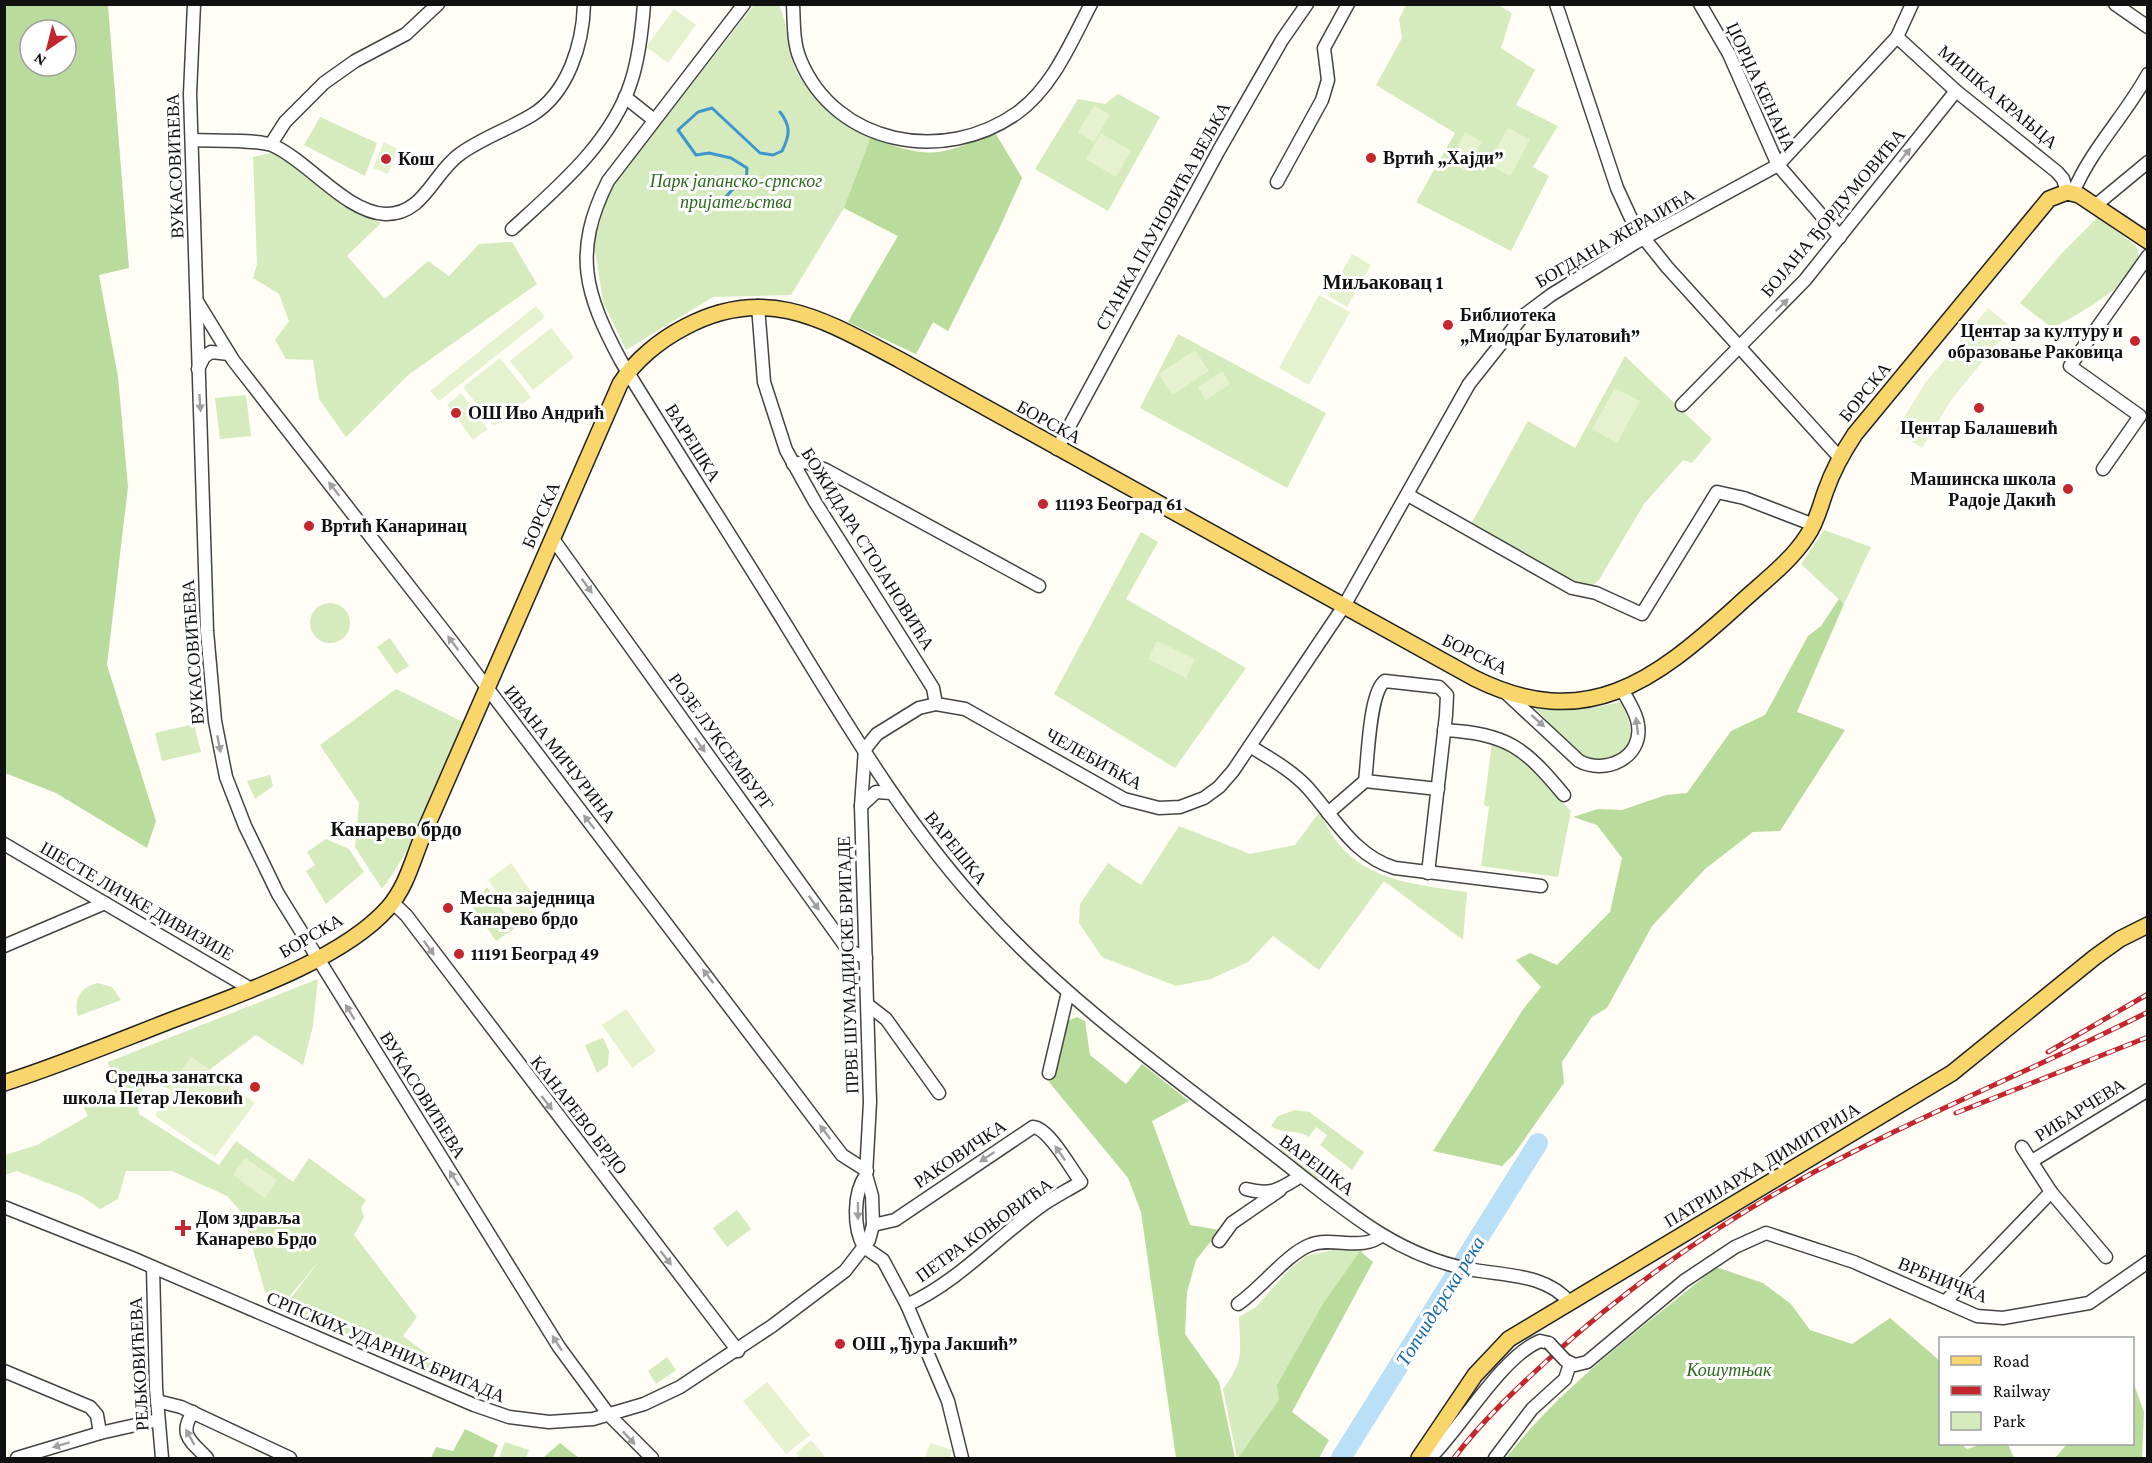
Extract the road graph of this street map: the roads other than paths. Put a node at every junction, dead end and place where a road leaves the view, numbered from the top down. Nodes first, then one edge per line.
1 (194, 4) edge
2 (438, 4) edge
3 (584, 4) edge
4 (644, 4) edge
5 (744, 4) edge
6 (793, 4) edge
7 (1091, 4) edge
8 (1307, 4) edge
9 (1348, 4) edge
10 (1557, 4) edge
11 (1700, 4) edge
12 (1912, 4) edge
13 (2115, 4) edge
14 (2148, 27) edge
15 (1897, 37) junction
16 (2148, 74) edge
17 (1956, 91) junction
18 (625, 97) junction
19 (654, 120) junction
20 (192, 140) junction
21 (270, 144) junction
22 (2148, 162) edge
23 (1778, 165) junction
24 (1277, 182) dead end
25 (2070, 192) junction
26 (2096, 206) junction
27 (512, 229) dead end
28 (1840, 237) junction
29 (1644, 239) junction
30 (2148, 241) edge
31 (2148, 256) edge
32 (198, 303) junction
33 (758, 306) junction
34 (1739, 346) junction
35 (229, 354) junction
36 (197, 370) junction
37 (627, 372) junction
38 (1682, 405) dead end
39 (1057, 448) junction
40 (1840, 458) junction
41 (792, 464) junction
42 (2103, 469) dead end
43 (1408, 495) junction
44 (1814, 525) junction
45 (553, 539) junction
46 (1039, 586) dead end
47 (1344, 606) junction
48 (488, 690) junction
49 (1502, 690) junction
50 (1623, 691) junction
51 (936, 704) junction
52 (1444, 730) junction
53 (1250, 746) junction
54 (864, 754) junction
55 (1365, 781) junction
56 (1438, 789) junction
57 (891, 793) junction
58 (1564, 795) dead end
59 (861, 806) junction
60 (1328, 813) junction
61 (4, 844) edge
62 (1428, 873) junction
63 (1541, 886) dead end
64 (392, 902) junction
65 (105, 903) junction
66 (2148, 925) edge
67 (4, 946) edge
68 (318, 958) junction
69 (866, 958) junction
70 (251, 989) junction
71 (1068, 992) junction
72 (868, 1005) junction
73 (1049, 1074) dead end
74 (4, 1083) edge
75 (2148, 1090) edge
76 (939, 1093) dead end
77 (2022, 1147) dead end
78 (2032, 1161) junction
79 (867, 1173) junction
80 (1301, 1176) junction
81 (1081, 1182) joint
82 (1246, 1190) dead end
83 (1280, 1190) junction
84 (2051, 1192) junction
85 (4, 1207) edge
86 (873, 1225) junction
87 (1382, 1235) junction
88 (1219, 1241) dead end
89 (864, 1247) junction
90 (2106, 1257) dead end
91 (2148, 1262) edge
92 (153, 1268) junction
93 (1945, 1302) junction
94 (1570, 1303) junction
95 (1238, 1304) dead end
96 (907, 1305) junction
97 (738, 1351) junction
98 (1567, 1362) junction
99 (4, 1371) edge
100 (157, 1401) junction
101 (193, 1412) junction
102 (609, 1415) junction
103 (159, 1420) junction
104 (100, 1433) junction
105 (17, 1458) edge
106 (162, 1458) edge
107 (207, 1458) edge
108 (290, 1458) edge
109 (652, 1458) edge
110 (962, 1458) edge
111 (1419, 1458) edge
112 (1430, 1458) edge
113 (1495, 1458) edge

1 - 20 street, ВУКАСОВИЋЕВА
2 - 21 street
3 - 21 street
4 - 18 street
5 - 19 street, ВАРЕШКА
6 - 7 street
8 - 39 street, СТАНКА ПАУНОВИЋА ВЕЉКА
9 - 24 street
10 - 29 street
11 - 23 street, ЏОРЏА КЕНАНА
12 - 15 street, БОГДАНА ЖЕРАЈИЋА
13 - 14 street
15 - 17 street, МИШКА КРАЊЦА
15 - 23 street, БОГДАНА ЖЕРАЈИЋА
16 - 25 street
17 - 25 street, МИШКА КРАЊЦА
28 -> 17 street, БОЈАНА ЂОРДУМОВИЋА
18 - 19 street
18 - 27 street
19 - 37 street, ВАРЕШКА
20 - 21 street
20 - 32 street, ВУКАСОВИЋЕВА
22 - 26 street
23 - 28 street, ЏОРЏА КЕНАНА
23 - 29 street, БОГДАНА ЖЕРАЈИЋА
25 - 26 main road, МИШКА КРАЊЦА
25 - 40 main road, БОРСКА
26 - 30 main road, МИШКА КРАЊЦА
34 -> 28 street, БОЈАНА ЂОРДУМОВИЋА
29 - 34 street
29 - 43 street, БОГДАНА ЖЕРАЈИЋА
31 - 42 street
32 - 35 street, ИВАНА МИЧУРИНА
32 - 36 street, ВУКАСОВИЋЕВА
33 - 37 main road, БОРСКА
33 - 39 main road, БОРСКА
33 - 41 street, БОЖИДАРА СТОЈАНОВИЋА
34 - 38 street, БОЈАНА ЂОРДУМОВИЋА
34 - 40 street
35 - 36 street
48 -> 35 street, ИВАНА МИЧУРИНА
36 -> 68 street, ВУКАСОВИЋЕВА
37 - 45 main road, БОРСКА
37 - 54 street, ВАРЕШКА
39 - 47 main road, БОРСКА
40 - 44 main road, БОРСКА
41 - 46 street
41 - 51 street, БОЖИДАРА СТОЈАНОВИЋА
43 - 44 street
43 - 47 street, БОГДАНА ЖЕРАЈИЋА
44 - 50 main road, БОРСКА
45 - 48 main road, БОРСКА
45 -> 69 street, РОЗЕ ЛУКСЕМБУРГ
47 - 49 main road, БОРСКА
47 - 53 street, ЧЕЛЕБИЋКА
48 - 64 main road, БОРСКА
79 -> 48 street, ИВАНА МИЧУРИНА
49 - 50 main road, БОРСКА
49 -> 50 street
51 - 53 street, ЧЕЛЕБИЋКА
51 - 54 street
52 - 55 street
52 - 56 street
52 - 58 street
53 - 60 street
54 - 57 street, ВАРЕШКА
54 - 59 street, ПРВЕ ШУМАДИЈСКЕ БРИГАДЕ
55 - 56 street
55 - 60 street
56 - 62 street
57 - 59 street
57 - 71 street, ВАРЕШКА
59 - 69 street, ПРВЕ ШУМАДИЈСКЕ БРИГАДЕ
60 - 62 street
61 - 65 street, ШЕСТЕ ЛИЧКЕ ДИВИЗИЈЕ
62 - 63 street
64 - 68 main road, БОРСКА
64 -> 97 street, КАНАРЕВО БРДО
65 - 67 street
65 - 70 street, ШЕСТЕ ЛИЧКЕ ДИВИЗИЈЕ
66 - 94 main road, ПАТРИЈАРХА ДИМИТРИЈА
68 - 70 main road, БОРСКА
102 -> 68 street, ВУКАСОВИЋЕВА
69 - 72 street, ПРВЕ ШУМАДИЈСКЕ БРИГАДЕ
70 - 74 main road, БОРСКА
71 - 73 street
71 - 80 street, ВАРЕШКА
72 - 76 street
72 - 79 street, ПРВЕ ШУМАДИЈСКЕ БРИГАДЕ
75 - 78 street, РИБАРЧЕВА
77 - 78 street
78 - 84 street
79 - 86 street, ПРВЕ ШУМАДИЈСКЕ БРИГАДЕ
79 -> 89 street, ПРВЕ ШУМАДИЈСКЕ БРИГАДЕ
80 - 83 street
80 - 87 street, ВАРЕШКА
81 -> 86 street, РАКОВИЧКА
81 - 96 street, ПЕТРА КОЊОВИЋА
82 - 83 street
83 - 88 street
84 - 90 street
84 - 93 street
85 - 92 street, СРПСКИХ УДАРНИХ БРИГАДА
86 - 89 street, ПРВЕ ШУМАДИЈСКЕ БРИГАДЕ
87 - 94 street, ВАРЕШКА
87 - 95 street
89 - 96 street, ПЕТРА КОЊОВИЋА
89 - 97 street, СРПСКИХ УДАРНИХ БРИГАДА
91 - 93 street, ВРБНИЧКА
92 - 100 street, РЕЉКОВИЋЕВА
92 - 102 street, СРПСКИХ УДАРНИХ БРИГАДА
93 - 98 street, ВРБНИЧКА
94 - 111 main road, ПАТРИЈАРХА ДИМИТРИЈА
96 - 110 street, ПЕТРА КОЊОВИЋА
97 - 102 street, СРПСКИХ УДАРНИХ БРИГАДА
98 - 112 street, bridge
98 - 113 street
99 - 104 street
100 - 101 street
100 - 103 street, РЕЉКОВИЋЕВА
107 -> 101 street
101 - 108 street
102 -> 109 street, ВУКАСОВИЋЕВА
103 - 104 street
103 - 106 street, РЕЉКОВИЋЕВА
104 -> 105 street

